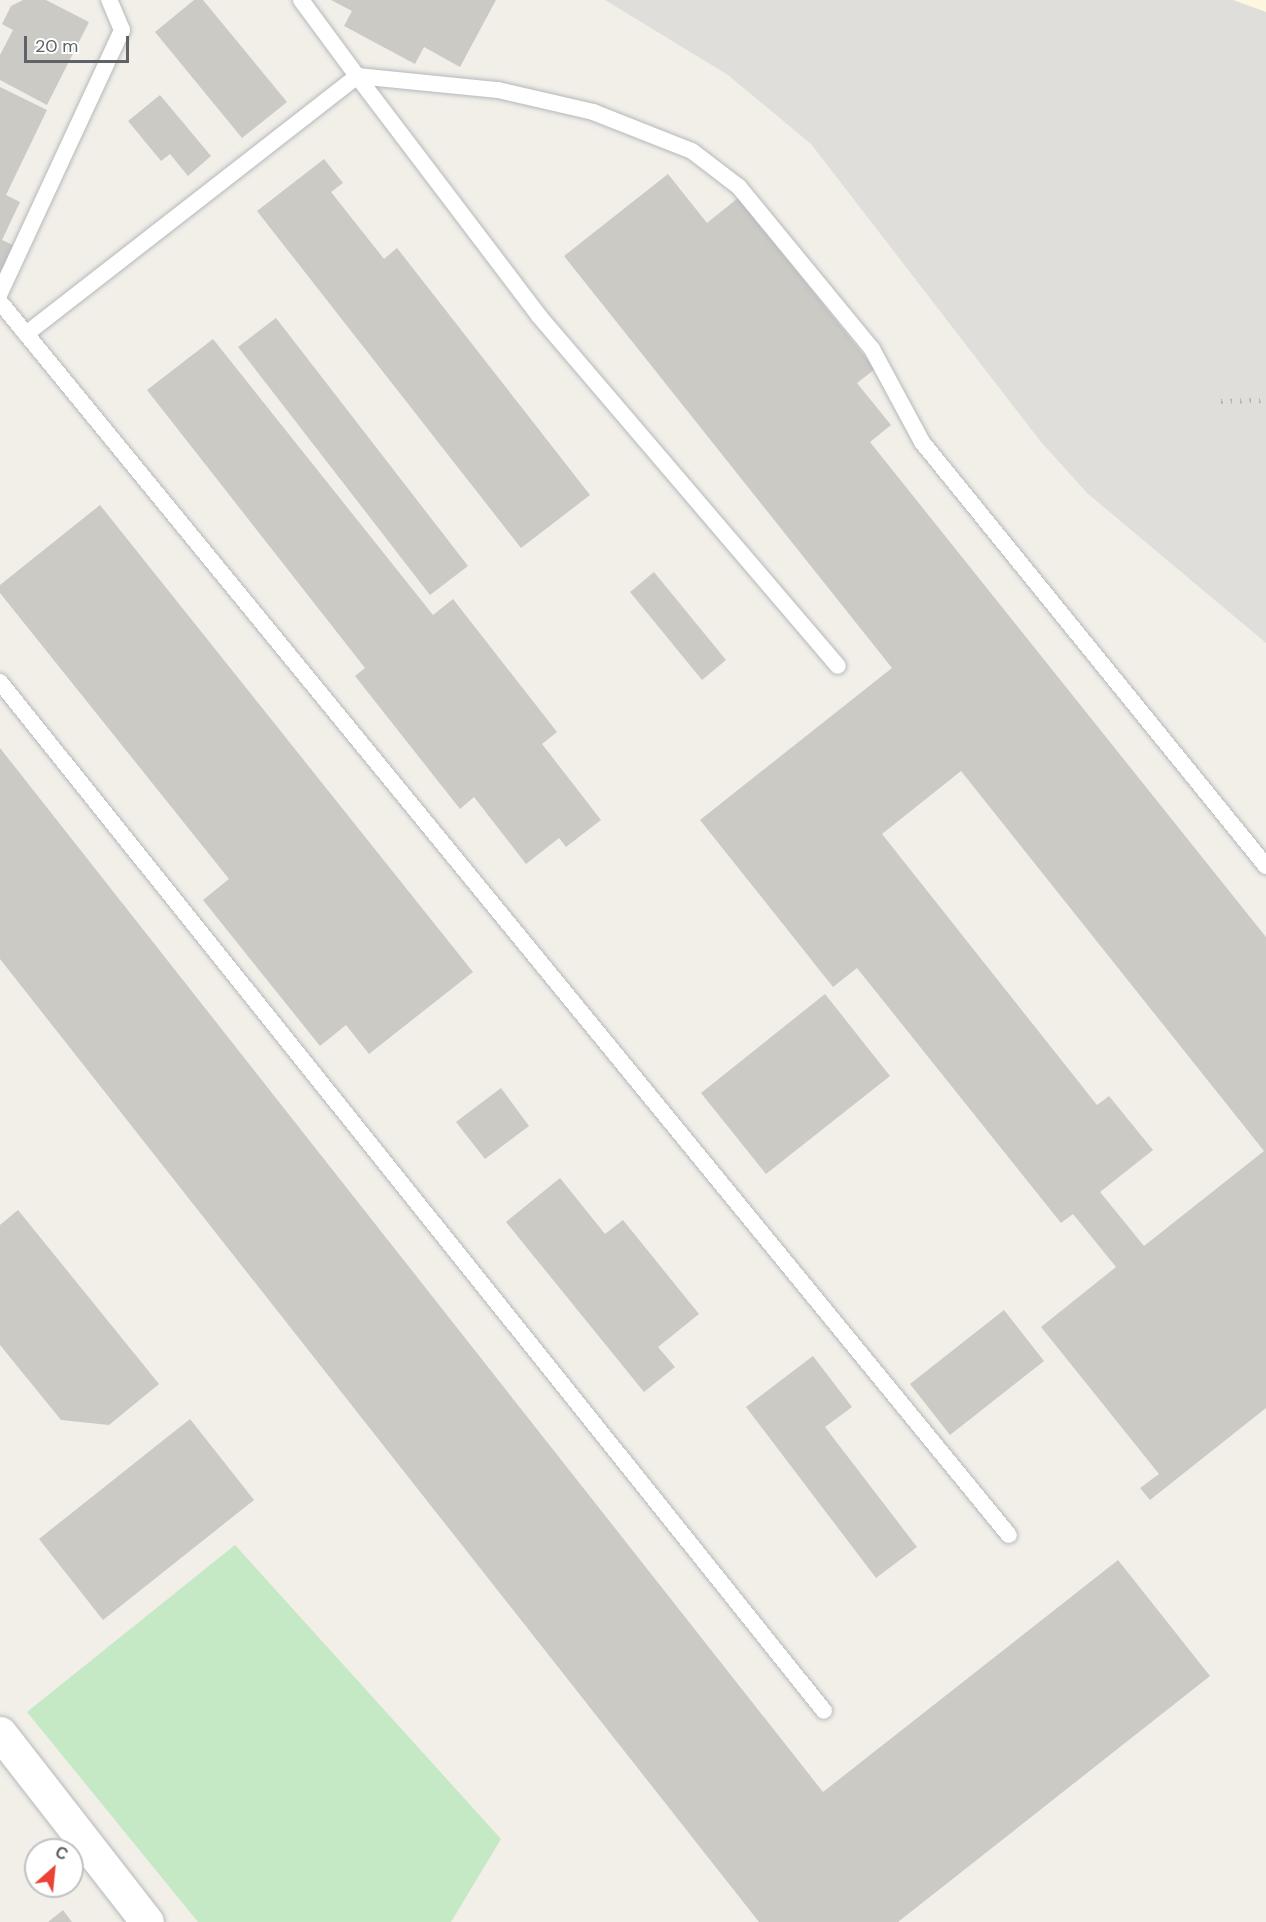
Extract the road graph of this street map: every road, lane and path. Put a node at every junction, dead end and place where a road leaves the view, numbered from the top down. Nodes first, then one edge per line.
1 (110, 0) edge
2 (301, 0) edge
3 (357, 76) junction
4 (0, 292) edge
5 (0, 302) edge
6 (26, 334) junction
7 (838, 666) dead end
8 (0, 682) edge
9 (1266, 866) edge
10 (1009, 1535) dead end
11 (824, 1711) dead end
12 (0, 1732) edge
13 (147, 1922) edge

1 - 4 lane
2 - 3 lane
3 - 6 lane
3 - 7 lane
3 - 9 lane
5 - 6 lane
6 - 10 lane
8 - 11 lane
12 - 13 street

